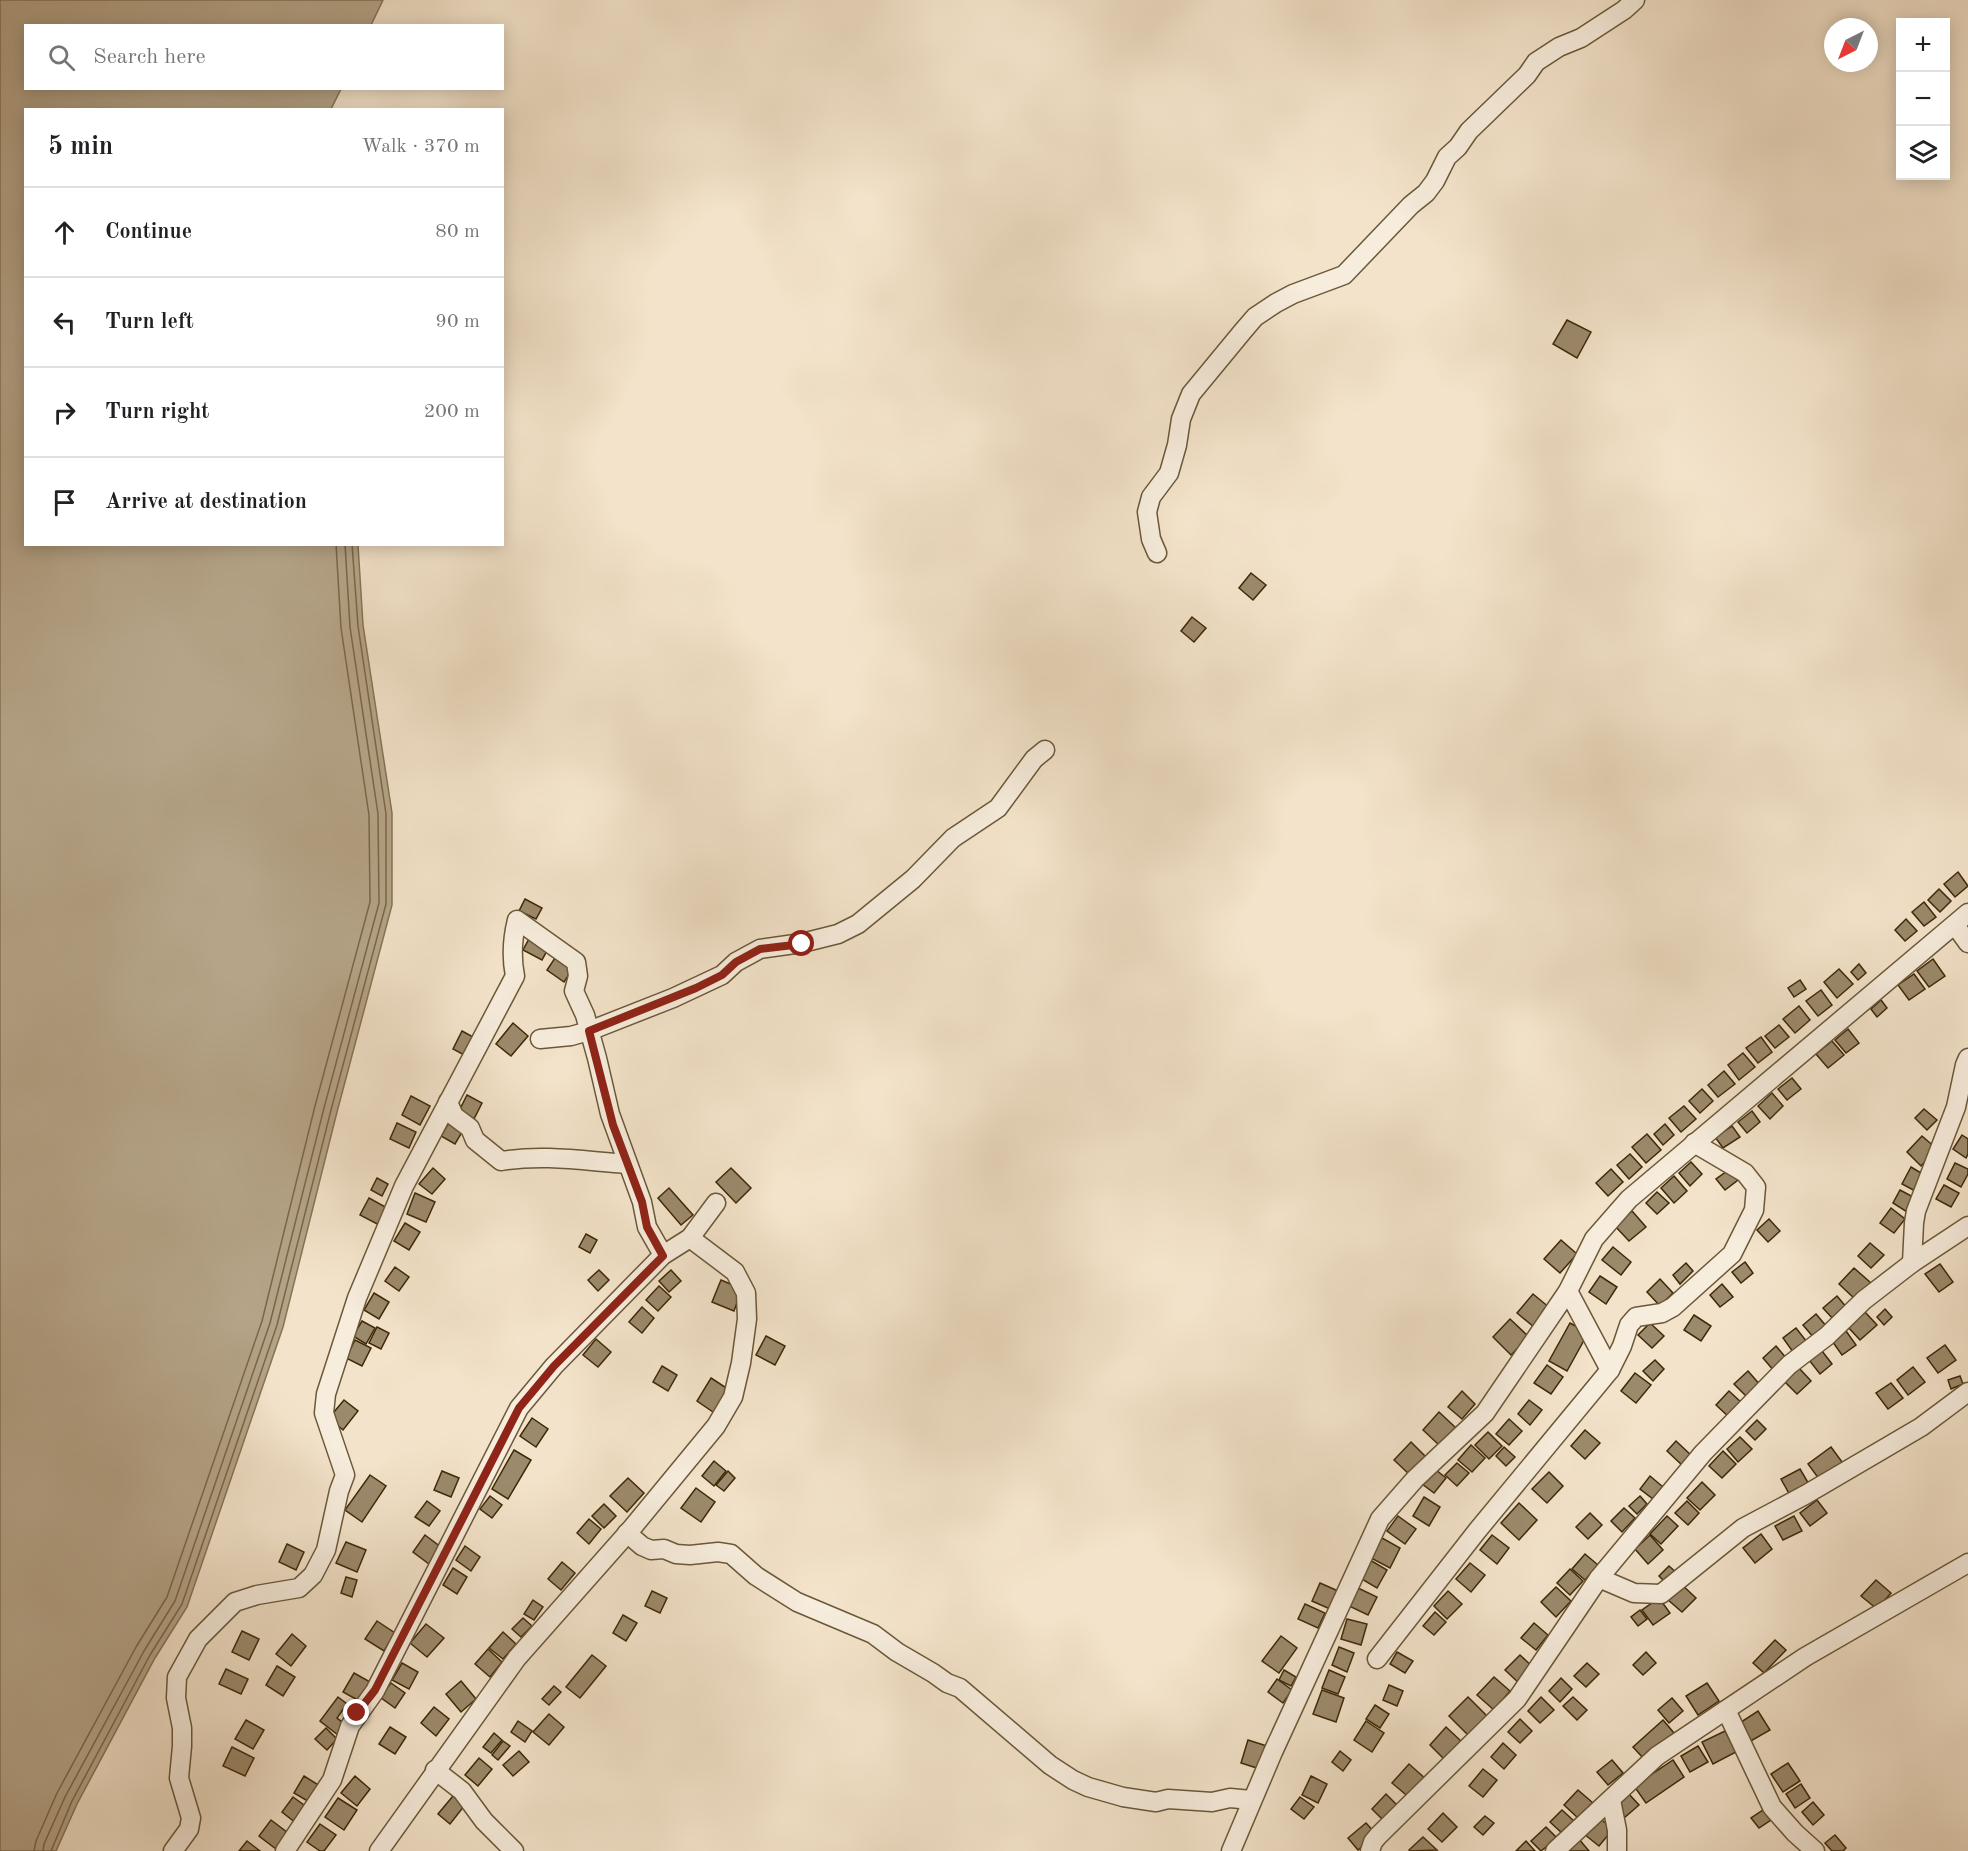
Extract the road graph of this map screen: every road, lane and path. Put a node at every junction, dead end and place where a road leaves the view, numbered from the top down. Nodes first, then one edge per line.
1 (1635, 0) edge
2 (1157, 553) dead end
3 (1045, 750) dead end
4 (1961, 919) edge
5 (1968, 943) edge
6 (589, 1031) junction
7 (540, 1039) dead end
8 (1968, 1058) edge
9 (448, 1102) junction
10 (1694, 1143) junction
11 (627, 1164) junction
12 (716, 1203) dead end
13 (1968, 1226) edge
14 (690, 1238) junction
15 (663, 1256) junction
16 (1912, 1263) junction
17 (1568, 1291) junction
18 (1610, 1370) junction
19 (1968, 1392) edge
20 (627, 1533) junction
21 (1968, 1563) edge
22 (1599, 1578) junction
23 (1377, 1659) dead end
24 (1726, 1710) junction
25 (435, 1770) junction
26 (1251, 1800) junction
27 (1611, 1800) junction
28 (173, 1851) edge
29 (285, 1851) edge
30 (379, 1851) edge
31 (514, 1851) edge
32 (1231, 1851) edge
33 (1370, 1851) edge
34 (1555, 1851) edge
35 (1617, 1851) edge
36 (1815, 1851) edge

1 - 2 street
3 - 6 street
4 - 5 street
4 - 10 street
6 - 7 street
6 - 9 street
6 - 11 street
8 - 16 street
9 - 11 street
9 - 28 street
10 - 17 street
10 - 18 street
11 - 15 street
12 - 14 street
13 - 16 street
14 - 15 street
14 - 20 street
15 - 29 street
16 - 22 street
17 - 18 street
17 - 26 street
18 - 23 street
19 - 22 street
20 - 25 street
20 - 26 street
21 - 24 street
22 - 33 street
24 - 27 street
24 - 36 street
25 - 30 street
25 - 31 street
26 - 32 street
27 - 34 street
27 - 35 street

